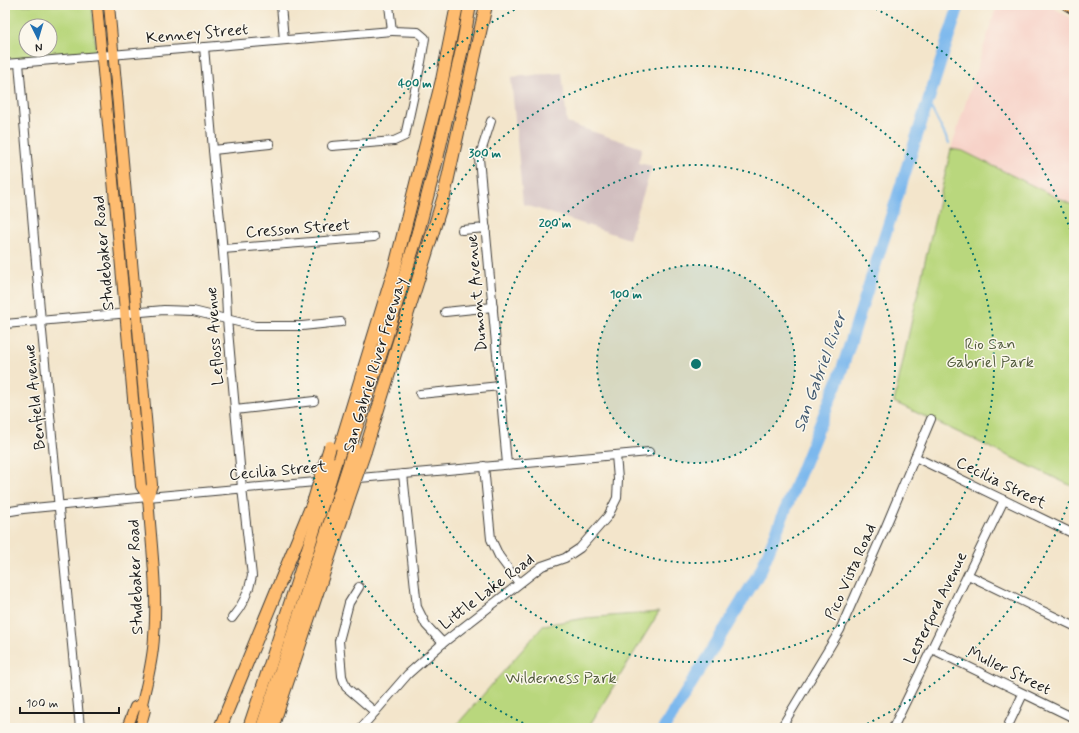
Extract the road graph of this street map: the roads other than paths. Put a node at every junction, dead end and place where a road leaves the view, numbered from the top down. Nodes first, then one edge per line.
1 (97, 5) edge
2 (108, 5) edge
3 (281, 5) edge
4 (389, 5) edge
5 (450, 5) edge
6 (457, 5) edge
7 (470, 5) edge
8 (475, 5) edge
9 (486, 5) edge
10 (1067, 5) edge
11 (1074, 9) edge
12 (392, 31) junction
13 (284, 40) junction
14 (204, 47) junction
15 (113, 55) junction
16 (102, 56) junction
17 (19, 63) junction
18 (5, 64) edge
19 (442, 80) junction
20 (491, 121) dead end
21 (270, 144) dead end
22 (332, 146) dead end
23 (213, 150) junction
24 (486, 228) junction
25 (462, 230) dead end
26 (374, 237) dead end
27 (224, 248) junction
28 (493, 307) junction
29 (445, 312) dead end
30 (136, 313) junction
31 (125, 314) junction
32 (227, 319) junction
33 (41, 321) junction
34 (341, 322) dead end
35 (5, 324) edge
36 (367, 355) junction
37 (500, 386) junction
38 (420, 394) dead end
39 (314, 401) dead end
40 (235, 410) junction
41 (931, 419) dead end
42 (360, 450) junction
43 (649, 452) dead end
44 (616, 455) junction
45 (915, 457) junction
46 (340, 462) junction
47 (507, 464) junction
48 (484, 466) junction
49 (403, 474) junction
50 (242, 488) junction
51 (148, 497) junction
52 (332, 498) junction
53 (1004, 500) junction
54 (59, 506) junction
55 (5, 512) edge
56 (1074, 534) edge
57 (968, 574) junction
58 (519, 583) junction
59 (359, 587) dead end
60 (232, 618) dead end
61 (1074, 626) edge
62 (443, 643) junction
63 (932, 649) junction
64 (1023, 694) junction
65 (142, 704) junction
66 (375, 712) junction
67 (1074, 718) edge
68 (80, 728) edge
69 (128, 728) edge
70 (140, 728) edge
71 (220, 728) edge
72 (249, 728) edge
73 (262, 728) edge
74 (272, 728) edge
75 (361, 728) edge
76 (781, 728) edge
77 (893, 728) edge
78 (1007, 728) edge

1 - 16 main road, Studebaker Road
2 - 15 main road, Studebaker Road
3 - 13 street
4 - 12 street
5 - 19 highway
6 - 19 highway, San Gabriel River Freeway
7 - 46 highway
8 - 42 highway
9 - 42 highway, San Gabriel River Freeway
10 - 11 main road
12 - 13 street, Kenney Street
12 - 22 street, Kenney Street
13 - 14 street, Kenney Street
14 - 15 street, Kenney Street
14 - 23 street, Lefloss Avenue
15 - 16 street, Kenney Street
15 - 30 main road, Studebaker Road
16 - 17 street, Kenney Street
16 - 31 main road, Studebaker Road
17 - 18 street, Kenney Street
17 - 33 street, Benfield Avenue
19 - 36 highway, San Gabriel River Freeway
20 - 24 street, Dumont Avenue
21 - 23 street
23 - 27 street, Lefloss Avenue
24 - 25 street
24 - 28 street, Dumont Avenue
26 - 27 street, Cresson Street
27 - 32 street, Lefloss Avenue
28 - 29 street
28 - 37 street, Dumont Avenue
30 - 31 street
30 - 32 street
30 - 51 main road, Studebaker Road
31 - 33 street
31 - 51 main road, Studebaker Road
32 - 34 street
32 - 40 street, Lefloss Avenue
33 - 35 street
33 - 54 street, Benfield Avenue
36 - 46 highway, San Gabriel River Freeway
36 - 52 highway, bridge
37 - 38 street
37 - 47 street, Dumont Avenue
39 - 40 street
40 - 50 street, Lefloss Avenue
41 - 45 street, Pico Vista Road
42 - 52 highway, San Gabriel River Freeway, bridge
43 - 44 street, Cecilia Street
44 - 47 street, Cecilia Street
44 - 58 street, Little Lake Road
45 - 53 street, Cecilia Street
45 - 76 street, Pico Vista Road
46 - 52 highway, San Gabriel River Freeway, bridge
47 - 48 street, Cecilia Street
48 - 49 street, Cecilia Street
48 - 58 street
49 - 50 street, Cecilia Street
49 - 62 street
50 - 51 street, Cecilia Street
50 - 60 street, Lefloss Avenue
51 - 54 street, Cecilia Street
51 - 65 main road, Studebaker Road
52 - 71 highway
52 - 72 highway, San Gabriel River Freeway
52 - 73 highway
52 - 74 highway, San Gabriel River Freeway
53 - 56 street, Cecilia Street
53 - 57 street, Lesterford Avenue
54 - 55 street, Cecilia Street
54 - 68 street, Benfield Avenue
57 - 61 street
57 - 63 street, Lesterford Avenue
58 - 62 street, Little Lake Road
59 - 66 street
62 - 66 street, Little Lake Road
63 - 64 street, Muller Street
63 - 77 street, Lesterford Avenue
64 - 67 street, Muller Street
64 - 78 street
65 - 69 main road, Studebaker Road
65 - 70 main road, Studebaker Road
66 - 75 street, Little Lake Road

